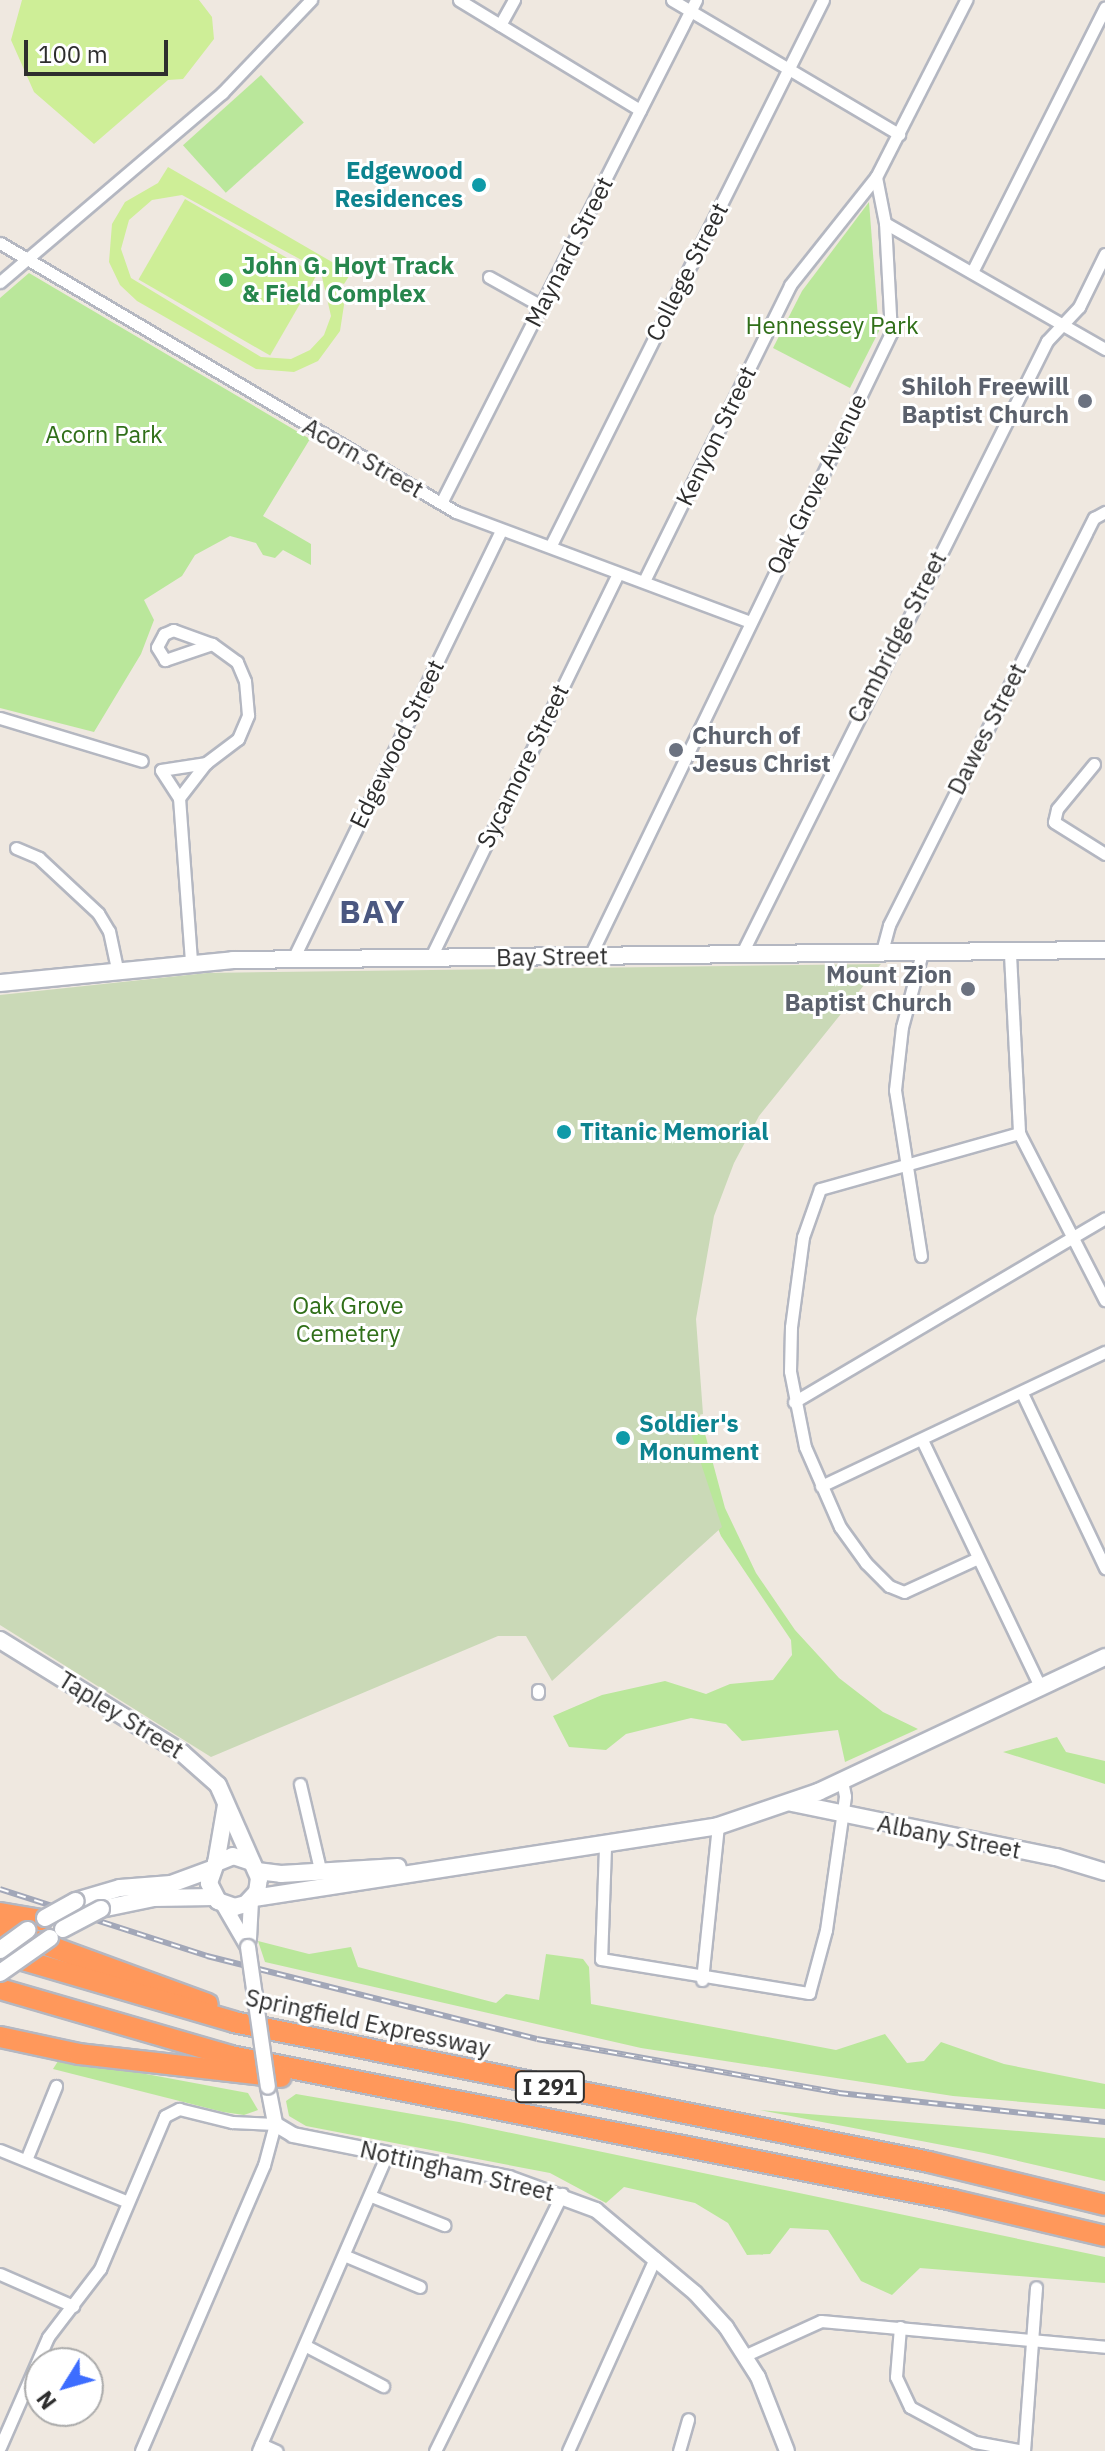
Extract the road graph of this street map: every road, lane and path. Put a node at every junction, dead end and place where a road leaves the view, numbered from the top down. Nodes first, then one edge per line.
1 (311, 0) edge
2 (459, 0) edge
3 (514, 0) edge
4 (672, 0) edge
5 (696, 0) edge
6 (823, 0) edge
7 (966, 0) edge
8 (1105, 8) edge
9 (690, 12) junction
10 (500, 25) junction
11 (789, 70) junction
12 (640, 110) junction
13 (899, 134) junction
14 (876, 177) junction
15 (885, 223) junction
16 (0, 243) edge
17 (1105, 254) edge
18 (27, 259) junction
19 (972, 272) junction
20 (489, 277) dead end
21 (0, 282) edge
22 (541, 306) junction
23 (1061, 324) junction
24 (1105, 349) edge
25 (441, 503) junction
26 (1105, 512) edge
27 (501, 530) junction
28 (551, 545) junction
29 (618, 573) junction
30 (644, 581) junction
31 (750, 622) junction
32 (212, 644) dead end
33 (0, 718) edge
34 (142, 761) dead end
35 (206, 763) junction
36 (1094, 764) dead end
37 (179, 798) junction
38 (16, 848) dead end
39 (1105, 854) edge
40 (1105, 950) edge
41 (922, 953) junction
42 (1010, 954) junction
43 (741, 955) junction
44 (881, 955) junction
45 (590, 956) junction
46 (293, 959) junction
47 (430, 959) junction
48 (191, 961) junction
49 (117, 968) junction
50 (0, 983) edge
51 (1019, 1133) junction
52 (904, 1165) junction
53 (1105, 1218) edge
54 (1071, 1238) junction
55 (921, 1256) dead end
56 (1105, 1300) edge
57 (1105, 1352) edge
58 (1022, 1393) junction
59 (794, 1402) junction
60 (922, 1440) junction
61 (821, 1486) junction
62 (978, 1558) junction
63 (1105, 1568) edge
64 (0, 1640) edge
65 (1105, 1657) edge
66 (1041, 1688) junction
67 (842, 1781) junction
68 (300, 1784) dead end
69 (792, 1803) junction
70 (226, 1805) junction
71 (841, 1815) junction
72 (718, 1826) junction
73 (605, 1847) junction
74 (214, 1866) junction
75 (254, 1867) junction
76 (439, 1867) junction
77 (320, 1869) junction
78 (1105, 1872) edge
79 (252, 1899) junction
80 (219, 1900) junction
81 (0, 1913) edge
82 (45, 1927) junction
83 (0, 1928) edge
84 (248, 1947) junction
85 (0, 1952) edge
86 (0, 1973) edge
87 (702, 1980) junction
88 (0, 1989) edge
89 (0, 2037) edge
90 (314, 2039) junction
91 (359, 2083) junction
92 (56, 2086) dead end
93 (275, 2124) junction
94 (0, 2150) edge
95 (387, 2154) junction
96 (26, 2160) junction
97 (562, 2194) junction
98 (371, 2196) junction
99 (128, 2202) junction
100 (1105, 2205) edge
101 (444, 2225) dead end
102 (1105, 2236) edge
103 (346, 2256) junction
104 (655, 2258) junction
105 (0, 2274) edge
106 (420, 2287) dead end
107 (1036, 2287) dead end
108 (73, 2306) junction
109 (900, 2327) junction
110 (1031, 2341) junction
111 (306, 2346) junction
112 (1105, 2347) edge
113 (746, 2355) junction
114 (383, 2386) dead end
115 (688, 2419) dead end
116 (0, 2447) edge
117 (260, 2447) edge
118 (141, 2451) edge
119 (277, 2451) edge
120 (435, 2451) edge
121 (568, 2451) edge
122 (679, 2451) edge
123 (787, 2451) edge
124 (1024, 2451) edge

1 - 18 street
2 - 10 street
3 - 10 street
4 - 9 street
5 - 9 street, Maynard Street
6 - 11 street, College Street
7 - 13 street
8 - 19 street
9 - 11 street
9 - 12 street, Maynard Street
10 - 12 street
11 - 13 street
11 - 28 street, College Street
12 - 22 street, Maynard Street
13 - 14 street
14 - 15 street, Oak Grove Avenue
14 - 30 street, Kenyon Street
15 - 19 street
15 - 31 street, Oak Grove Avenue
16 - 18 street, Acorn Street
17 - 23 street, Cambridge Street
18 - 21 street
18 - 25 street, Acorn Street
19 - 23 street
20 - 22 street
22 - 25 street, Maynard Street
23 - 24 street
23 - 43 street, Cambridge Street
25 - 27 street, Acorn Street
26 - 44 street, Dawes Street
27 - 28 street, Acorn Street
27 - 46 street, Edgewood Street
28 - 29 street, Acorn Street
29 - 30 street, Acorn Street
29 - 47 street, Sycamore Street
30 - 31 street, Acorn Street
31 - 45 street, Oak Grove Avenue
32 - 35 street
33 - 34 street
35 - 37 street
35 - 37 street
36 - 39 street
37 - 48 street
38 - 49 street
40 - 42 main road, Bay Street
41 - 42 main road, Bay Street
41 - 44 main road, Bay Street
41 - 52 street
42 - 51 street
43 - 44 main road, Bay Street
43 - 45 main road, Bay Street
45 - 47 main road, Bay Street
46 - 47 main road, Bay Street
46 - 48 main road, Bay Street
48 - 49 main road, Bay Street
49 - 50 main road, Bay Street
51 - 52 street
51 - 54 street
52 - 55 street
52 - 59 street
53 - 54 street
54 - 56 street
54 - 59 street
57 - 58 street
58 - 60 street
58 - 63 street
59 - 61 street
60 - 61 street
60 - 62 street
61 - 62 street
62 - 66 street
64 - 70 main road, Tapley Street
65 - 66 main road
66 - 67 main road
67 - 69 main road
67 - 71 street
68 - 77 street
69 - 71 main road, Albany Street
69 - 72 main road
70 - 74 main road
70 - 75 main road, Tapley Street
71 - 78 main road, Albany Street
71 - 87 street
72 - 73 main road
72 - 87 street
73 - 76 main road
73 - 87 street
74 - 75 main road
74 - 80 main road
74 - 82 main road, bridge
75 - 77 main road
75 - 79 main road
76 - 77 main road
76 - 79 main road
79 - 80 main road
79 - 84 street
80 - 82 main road, bridge
80 - 84 street
81 - 82 highway
82 - 85 main road, bridge
82 - 86 main road, bridge
83 - 90 highway
84 - 93 street, bridge
85 - 90 highway, Springfield Expressway / I 291
88 - 91 highway, I 291
89 - 91 highway
90 - 100 highway, Springfield Expressway / I 291
91 - 102 highway, I 291
92 - 96 street
93 - 95 street, Nottingham Street
93 - 99 street, Nottingham Street
93 - 118 street
94 - 96 street
95 - 97 street, Nottingham Street
95 - 98 street
96 - 99 street
97 - 104 street, Nottingham Street
97 - 120 street
98 - 101 street
98 - 103 street
99 - 108 street
103 - 106 street
103 - 111 street
104 - 113 street, Nottingham Street
104 - 121 street
105 - 108 street
107 - 110 street
108 - 116 street
109 - 110 street
109 - 113 street
109 - 124 street
110 - 112 street
110 - 124 street
111 - 114 street
111 - 117 street
113 - 123 street, Nottingham Street
115 - 122 street
117 - 119 street

